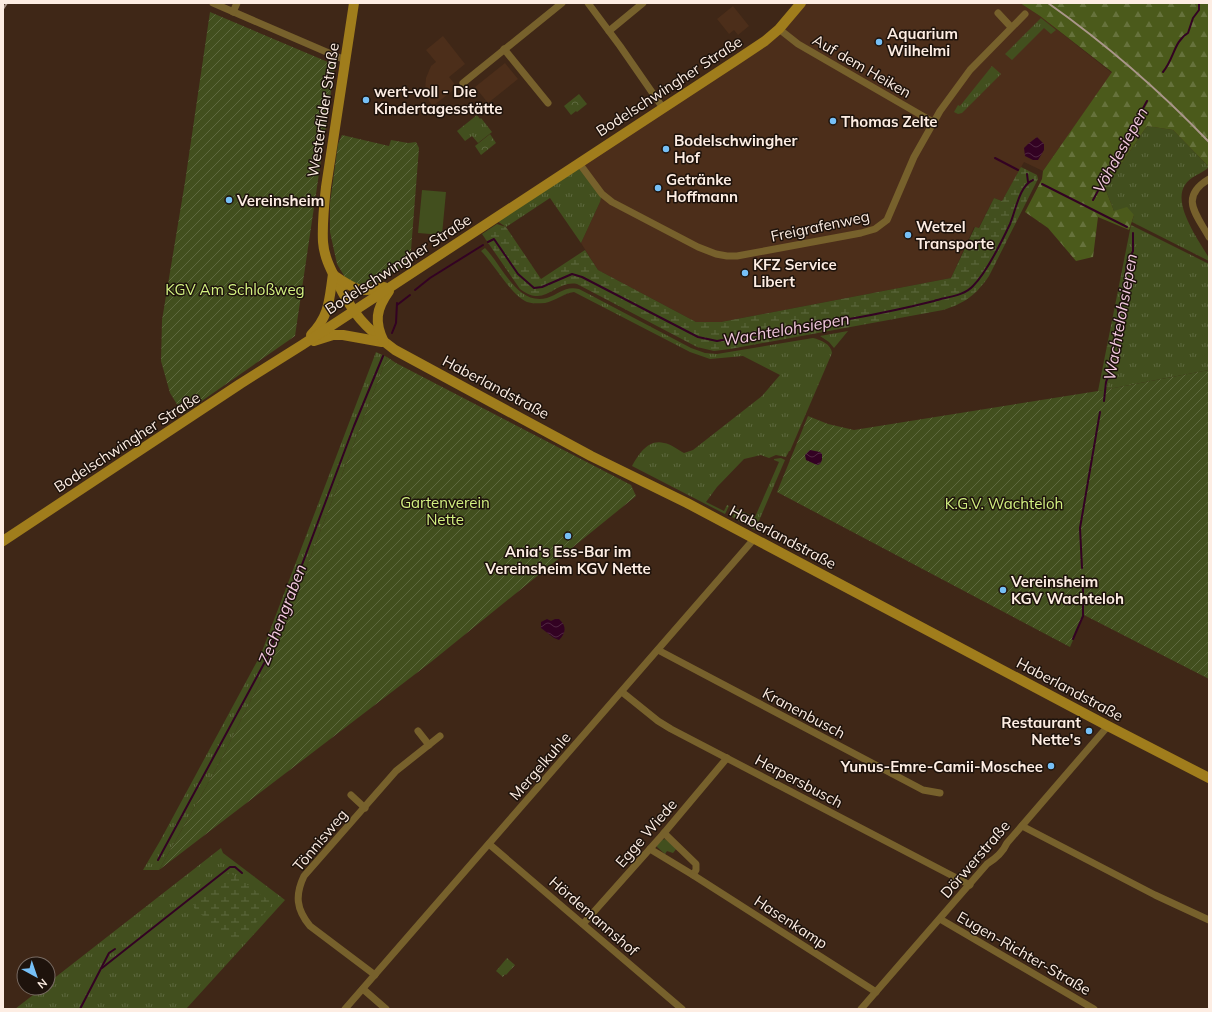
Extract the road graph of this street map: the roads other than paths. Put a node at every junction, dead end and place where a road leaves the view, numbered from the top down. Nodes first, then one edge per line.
1 (213, 3) edge
2 (237, 3) edge
3 (354, 3) edge
4 (562, 3) edge
5 (588, 3) edge
6 (643, 3) edge
7 (801, 3) edge
8 (233, 12) junction
9 (998, 13) dead end
10 (1025, 14) dead end
11 (1011, 27) junction
12 (780, 28) junction
13 (609, 31) junction
14 (504, 49) junction
15 (345, 60) junction
16 (462, 83) dead end
17 (548, 103) dead end
18 (663, 108) junction
19 (933, 122) junction
20 (579, 163) junction
21 (1209, 180) edge
22 (1209, 237) edge
23 (333, 274) junction
24 (396, 283) junction
25 (353, 311) junction
26 (384, 342) junction
27 (302, 345) junction
28 (754, 539) junction
29 (3, 541) edge
30 (658, 650) junction
31 (622, 692) junction
32 (1108, 726) junction
33 (418, 731) dead end
34 (440, 736) dead end
35 (429, 745) junction
36 (727, 758) junction
37 (1209, 778) edge
38 (940, 793) dead end
39 (351, 795) dead end
40 (365, 808) junction
41 (1022, 826) junction
42 (664, 833) junction
43 (489, 844) junction
44 (650, 849) junction
45 (693, 875) junction
46 (970, 885) junction
47 (940, 919) junction
48 (1209, 920) edge
49 (583, 924) junction
50 (375, 975) junction
51 (363, 989) junction
52 (876, 992) junction
53 (346, 1009) edge
54 (386, 1009) edge
55 (682, 1009) edge
56 (861, 1009) edge
57 (1094, 1009) edge

1 - 8 street
2 - 8 street
3 - 15 street, Westerfilder Straße
4 - 14 street
5 - 13 street
6 - 13 street
7 - 12 street, Bodelschwingher Straße
8 - 15 street
9 - 11 street
10 - 11 street, Freigrafenweg
11 - 19 street, Freigrafenweg
12 - 18 street, Bodelschwingher Straße
12 - 19 street, Auf dem Heiken
13 - 18 street
14 - 16 street
14 - 17 street
15 - 23 street, Westerfilder Straße
18 - 20 street, Bodelschwingher Straße
19 - 20 street, Freigrafenweg
20 - 24 street, Bodelschwingher Straße
21 - 22 street
23 - 24 street
23 - 25 street, Westerfilder Straße
23 - 27 street
24 - 25 street, Bodelschwingher Straße
24 - 26 street
25 - 26 street, Haberlandstraße
25 - 27 street, Bodelschwingher Straße
26 - 27 street
26 - 28 street, Haberlandstraße
27 - 29 street, Bodelschwingher Straße
28 - 30 street, Mergelkuhle
28 - 32 street, Haberlandstraße
30 - 31 street, Mergelkuhle
30 - 38 street, Kranenbusch
31 - 36 street, Herpersbusch
31 - 43 street, Mergelkuhle
32 - 37 street, Haberlandstraße
32 - 41 street, Dörwerstraße
33 - 35 street
34 - 35 street, Tönnisweg
35 - 40 street, Tönnisweg
36 - 42 street, Egge Wiede
36 - 46 street, Herpersbusch
39 - 40 street, Tönnisweg
40 - 50 street, Tönnisweg
41 - 46 street, Dörwerstraße
41 - 48 street
42 - 44 street, Egge Wiede
42 - 45 street
43 - 49 street, Hördemannshof
43 - 50 street, Mergelkuhle
44 - 45 street, Hasenkamp
44 - 49 street, Egge Wiede
45 - 52 street, Hasenkamp
46 - 47 street, Dörwerstraße
47 - 52 street, Dörwerstraße
47 - 57 street, Eugen-Richter-Straße
49 - 55 street, Hördemannshof
50 - 51 street, Mergelkuhle
51 - 53 street, Mergelkuhle
51 - 54 street
52 - 56 street, Dörwerstraße

